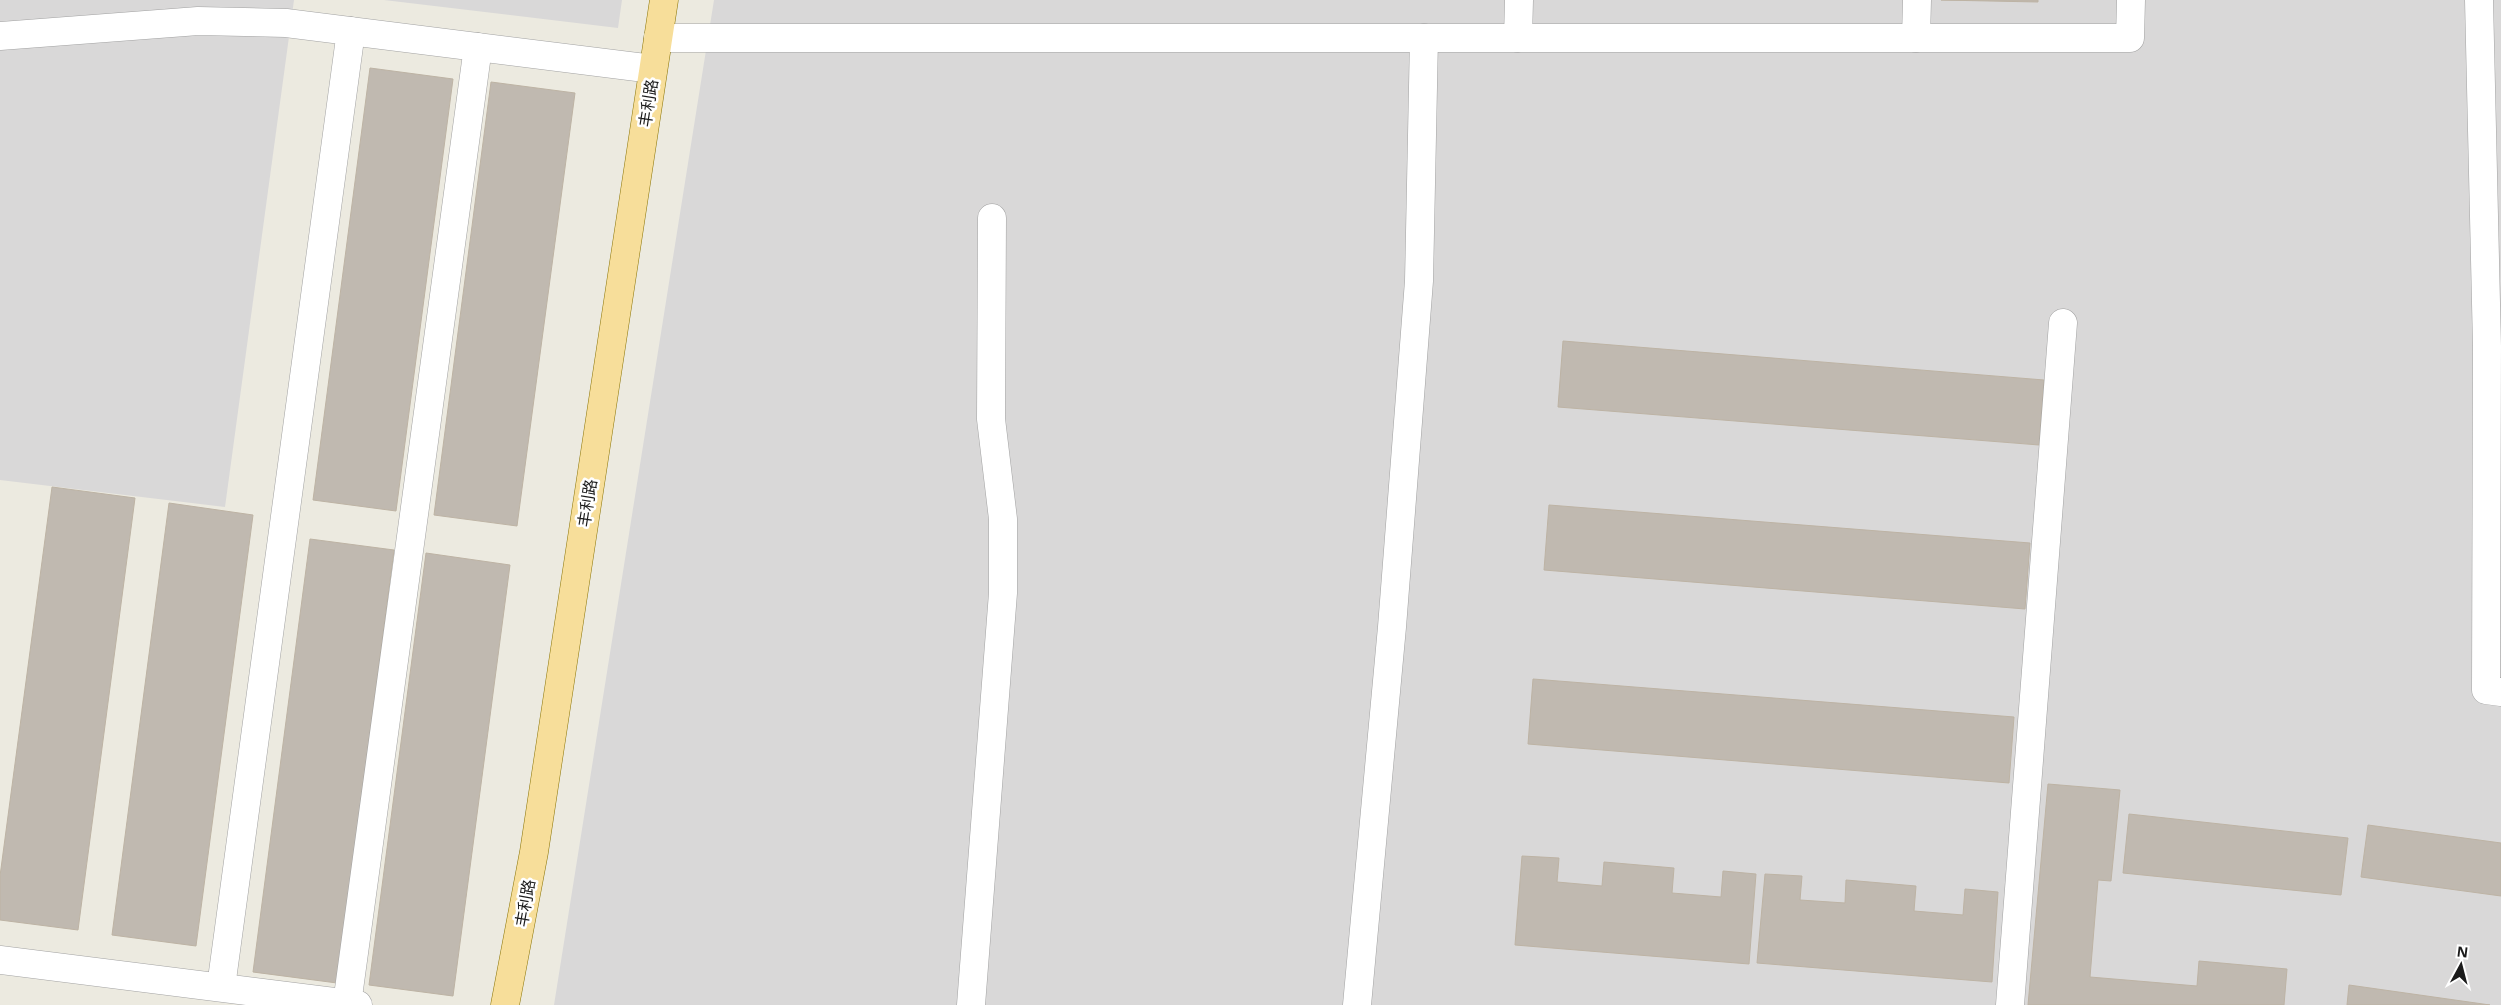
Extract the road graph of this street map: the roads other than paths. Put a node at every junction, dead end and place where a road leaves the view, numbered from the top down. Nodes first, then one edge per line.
1 (664, 0) edge
2 (1519, 0) edge
3 (1917, 0) edge
4 (2131, 0) edge
5 (2480, 0) edge
6 (350, 31) junction
7 (0, 36) edge
8 (658, 38) junction
9 (1424, 38) junction
10 (1518, 38) junction
11 (1916, 38) junction
12 (478, 47) junction
13 (653, 69) junction
14 (992, 218) dead end
15 (2063, 323) dead end
16 (2501, 692) edge
17 (0, 960) edge
18 (221, 988) junction
19 (353, 1004) edge
20 (505, 1005) edge
21 (971, 1005) edge
22 (1357, 1005) edge
23 (2010, 1005) edge

1 - 8 main road, 丰利路
2 - 10 street
3 - 11 street
4 - 11 street
5 - 16 street
6 - 7 street
6 - 12 street
6 - 18 street
8 - 9 street
8 - 13 main road, 丰利路
9 - 10 street
9 - 22 street
10 - 11 street
12 - 13 street
12 - 19 street
13 - 20 main road, 丰利路
14 - 21 street
15 - 23 street
17 - 18 street
18 - 19 street

